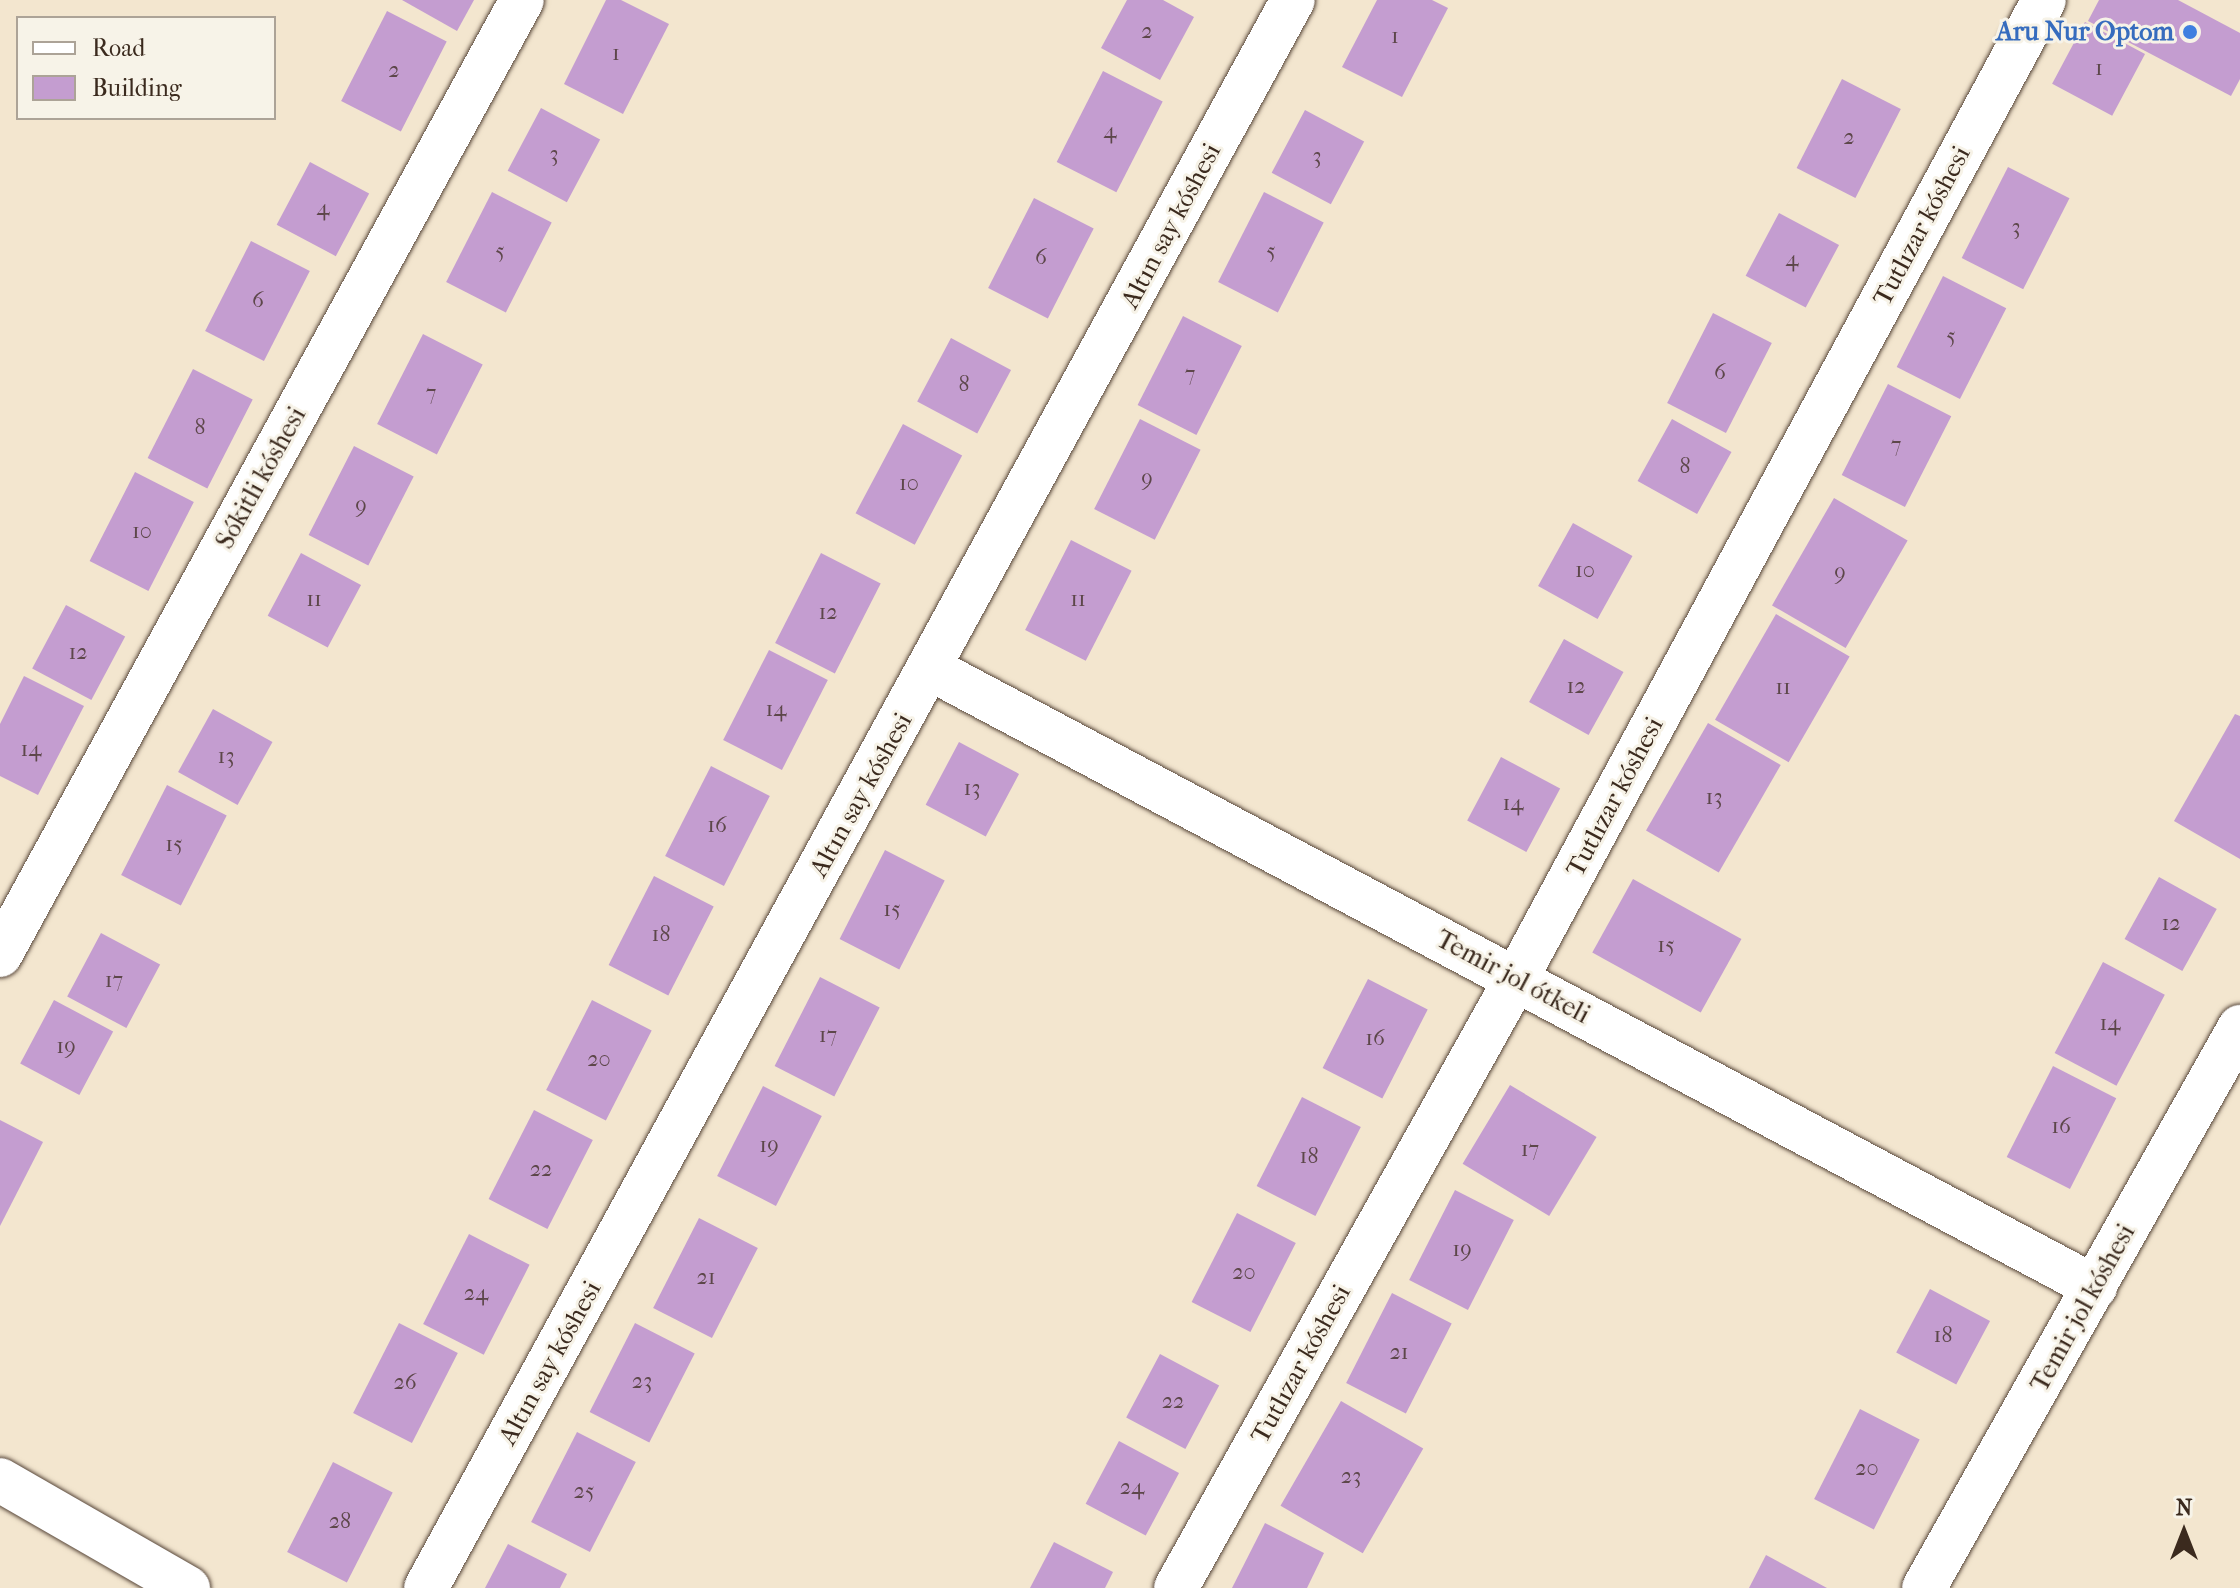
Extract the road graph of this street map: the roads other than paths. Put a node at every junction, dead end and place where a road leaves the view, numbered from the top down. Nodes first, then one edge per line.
1 (522, 0) edge
2 (1293, 0) edge
3 (2044, 0) edge
4 (931, 669) junction
5 (0, 955) edge
6 (1516, 979) junction
7 (2240, 1027) edge
8 (2095, 1287) junction
9 (0, 1480) edge
10 (188, 1588) edge
11 (426, 1588) edge
12 (1176, 1588) edge
13 (1924, 1588) edge

1 - 5 street, Sókitli kóshesi
2 - 4 street, Altın say kóshesi
3 - 6 street, Tutlızar kóshesi
4 - 6 street, Temir jol ótkeli
4 - 11 street, Altın say kóshesi
6 - 8 street, Temir jol ótkeli
6 - 12 street, Tutlızar kóshesi
7 - 8 street, Temir jol kóshesi
8 - 13 street, Temir jol kóshesi
9 - 10 street

